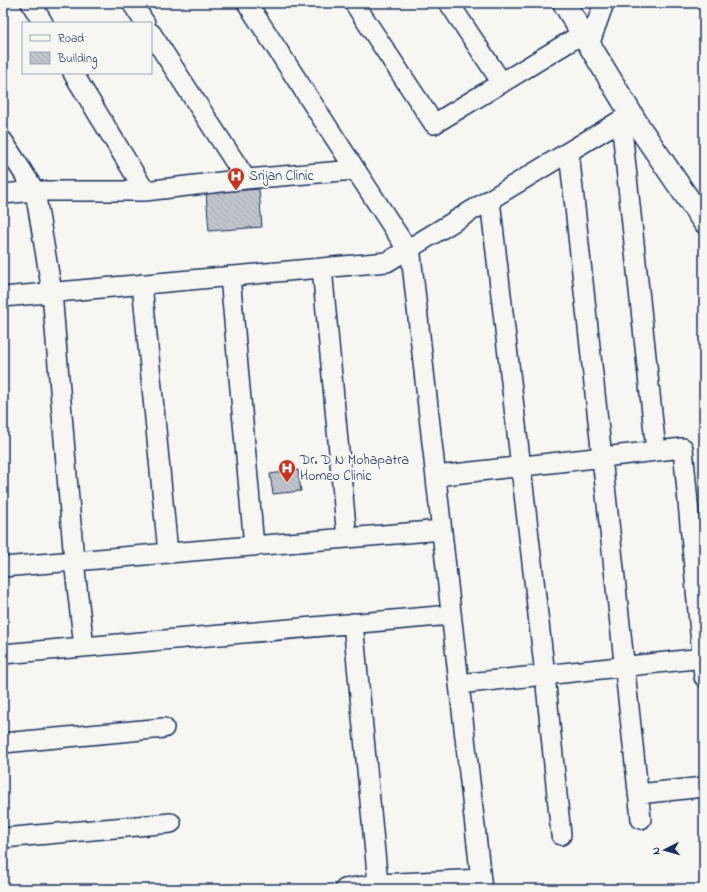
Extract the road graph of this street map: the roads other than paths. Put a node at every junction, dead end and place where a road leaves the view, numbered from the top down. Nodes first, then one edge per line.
1 (31, 3) edge
2 (132, 3) edge
3 (247, 3) edge
4 (354, 3) edge
5 (450, 3) edge
6 (564, 3) edge
7 (604, 3) edge
8 (42, 22) edge
9 (144, 22) edge
10 (152, 35) edge
11 (586, 39) junction
12 (74, 74) edge
13 (502, 82) junction
14 (626, 117) junction
15 (3, 142) edge
16 (568, 152) junction
17 (355, 170) junction
18 (246, 179) junction
19 (34, 191) junction
20 (145, 191) junction
21 (3, 194) edge
22 (490, 200) junction
23 (704, 222) edge
24 (408, 250) junction
25 (322, 268) junction
26 (230, 276) junction
27 (142, 284) junction
28 (52, 292) junction
29 (3, 297) edge
30 (656, 451) junction
31 (601, 457) junction
32 (521, 466) junction
33 (436, 476) junction
34 (442, 530) junction
35 (347, 538) junction
36 (254, 546) junction
37 (168, 553) junction
38 (74, 561) junction
39 (3, 567) edge
40 (699, 575) edge
41 (452, 615) junction
42 (353, 624) junction
43 (84, 647) junction
44 (3, 654) edge
45 (703, 658) edge
46 (623, 667) junction
47 (545, 675) junction
48 (704, 677) edge
49 (459, 684) junction
50 (164, 728) dead end
51 (3, 743) edge
52 (704, 787) edge
53 (638, 794) junction
54 (641, 819) dead end
55 (171, 823) dead end
56 (561, 835) dead end
57 (3, 838) edge
58 (378, 884) junction
59 (482, 884) edge
60 (345, 889) edge

1 - 8 street
2 - 9 street
3 - 17 street
4 - 13 street
5 - 13 street
6 - 11 street
7 - 11 street
10 - 18 street
11 - 13 street
11 - 14 street
12 - 20 street
14 - 16 street
14 - 23 street
14 - 30 street
15 - 19 street
16 - 22 street
16 - 31 street
17 - 18 street
17 - 24 street
18 - 20 street
19 - 20 street
19 - 21 street
19 - 28 street
22 - 24 street
22 - 32 street
24 - 25 street
24 - 33 street
25 - 26 street
25 - 35 street
26 - 27 street
26 - 36 street
27 - 28 street
27 - 37 street
28 - 29 street
28 - 38 street
30 - 31 street
30 - 40 street
31 - 32 street
31 - 46 street
32 - 33 street
32 - 47 street
33 - 34 street
34 - 35 street
34 - 41 street
35 - 36 street
36 - 37 street
37 - 38 street
38 - 39 street
38 - 43 street
40 - 45 street
41 - 42 street
41 - 49 street
42 - 43 street
42 - 58 street
43 - 44 street
45 - 46 street
45 - 48 street
46 - 47 street
46 - 53 street
47 - 49 street
47 - 56 street
49 - 59 street
50 - 51 street
52 - 53 street
53 - 54 street
55 - 57 street
58 - 59 street
58 - 60 street

